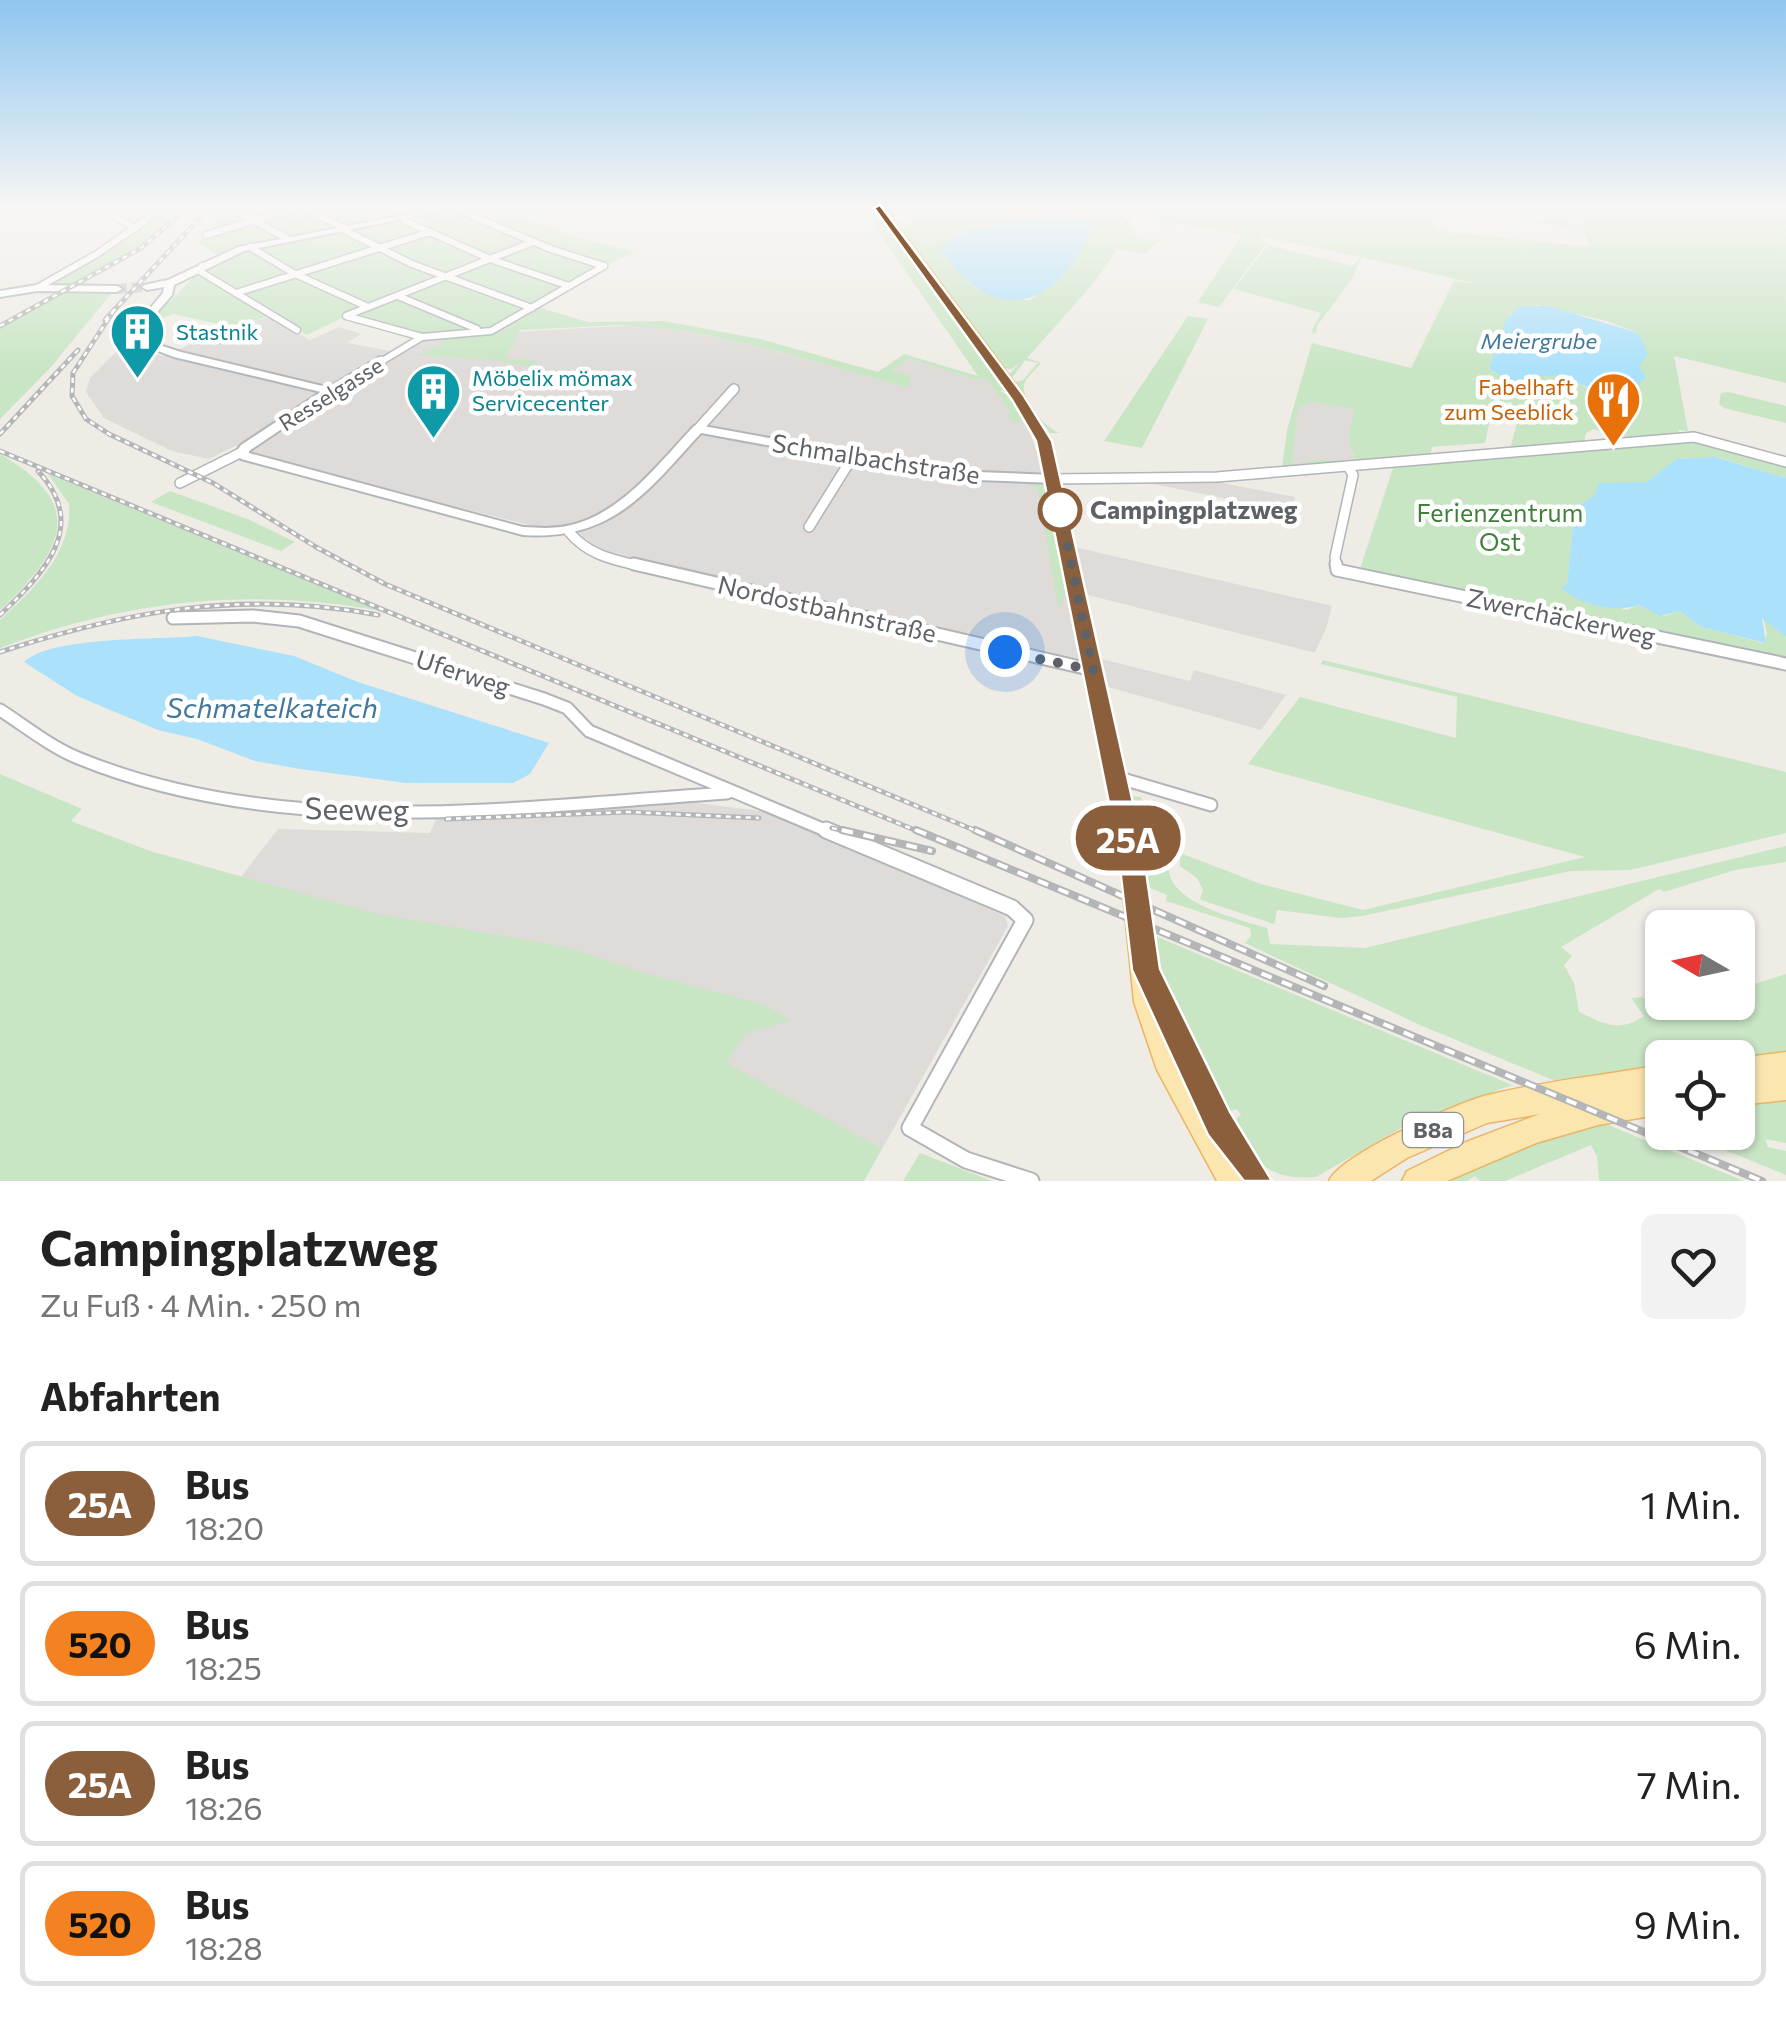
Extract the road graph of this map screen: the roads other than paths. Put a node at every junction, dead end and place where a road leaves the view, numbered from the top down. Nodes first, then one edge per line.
1 (78, 263) edge
2 (209, 263) edge
3 (278, 263) edge
4 (330, 263) edge
5 (412, 263) edge
6 (480, 263) edge
7 (502, 263) edge
8 (595, 263) edge
9 (920, 263) edge
10 (202, 266) junction
11 (295, 274) junction
12 (445, 278) junction
13 (169, 284) junction
14 (570, 286) junction
15 (147, 287) tunnel mouth
16 (37, 288) junction
17 (117, 289) tunnel mouth
18 (236, 293) junction
19 (0, 294) edge
20 (398, 296) junction
21 (368, 307) junction
22 (532, 308) junction
23 (297, 330) dead end
24 (478, 330) junction
25 (422, 336) junction
26 (734, 390) dead end
27 (331, 391) junction
28 (698, 429) junction
29 (242, 452) junction
30 (852, 458) junction
31 (1786, 462) edge
32 (1349, 468) junction
33 (1054, 479) junction
34 (180, 484) dead end
35 (809, 526) dead end
36 (574, 531) junction
37 (172, 618) dead end
38 (1786, 664) edge
39 (1093, 670) junction
40 (0, 710) edge
41 (1116, 778) junction
42 (734, 792) junction
43 (1211, 806) dead end
44 (1786, 1065) edge
45 (1755, 1068) edge
46 (1645, 1081) edge
47 (1786, 1086) edge
48 (1755, 1089) edge
49 (1645, 1103) edge
50 (1031, 1181) edge
51 (1250, 1181) edge
52 (1344, 1181) edge
53 (1417, 1181) edge

1 - 16 street
2 - 10 street
3 - 11 street
4 - 11 street
5 - 12 street
6 - 12 street
7 - 14 street
8 - 14 street
9 - 33 main road
10 - 13 street
10 - 18 street
11 - 18 street
11 - 21 street
12 - 20 street
12 - 22 street
13 - 15 street
13 - 27 street
14 - 22 street
16 - 17 street
16 - 19 street
18 - 23 street
20 - 21 street
20 - 24 street
21 - 25 street
22 - 24 street
24 - 25 street
25 - 27 street, Resselgasse
26 - 28 street
27 - 29 street, Resselgasse
28 - 30 street, Schmalbachstraße
28 - 36 street
29 - 34 street
29 - 36 street
30 - 33 street, Schmalbachstraße
30 - 35 street
31 - 32 street
32 - 33 street
32 - 38 street, Zwerchäckerweg
33 - 39 main road
36 - 39 street, Nordostbahnstraße
37 - 42 street, Uferweg
39 - 41 main road
40 - 42 street, Seeweg
41 - 43 street
41 - 51 main road
42 - 50 street, Uferweg
44 - 45 main road
46 - 52 main road, B8a
47 - 48 main road
49 - 53 main road, B8a

